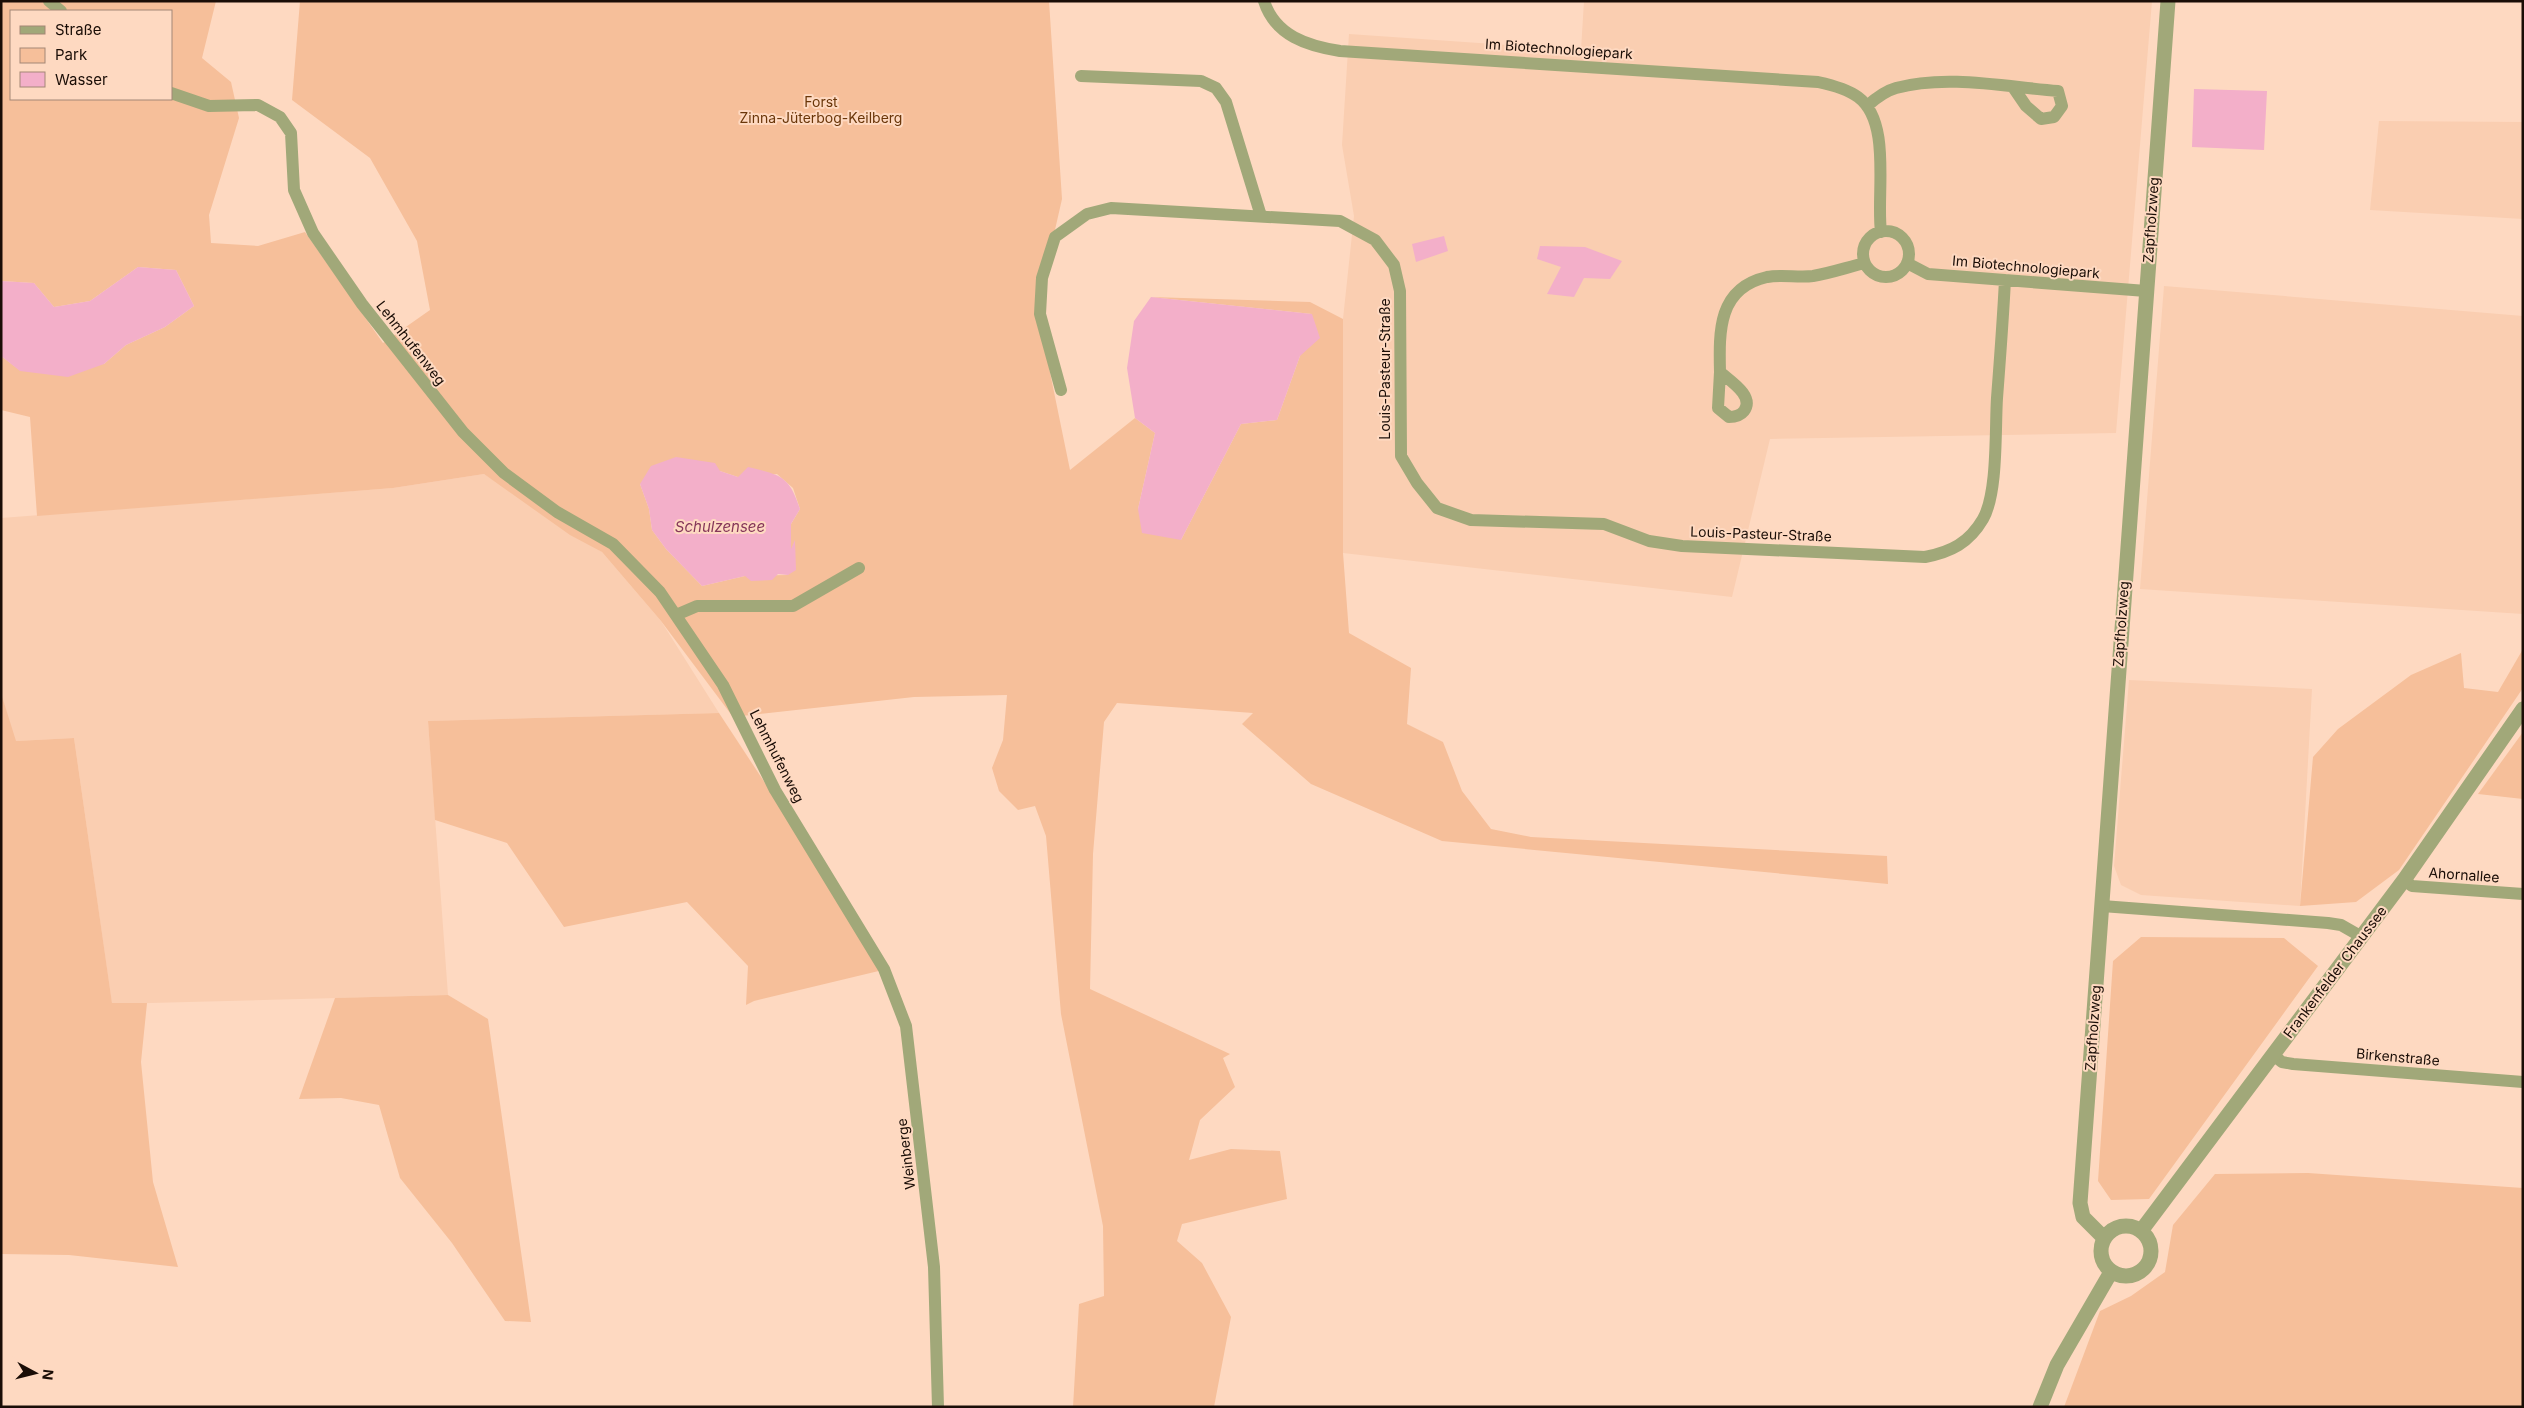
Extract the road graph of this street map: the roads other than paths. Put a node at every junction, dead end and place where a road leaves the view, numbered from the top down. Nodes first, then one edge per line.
1 (49, 1) edge
2 (1264, 1) edge
3 (2168, 1) edge
4 (59, 10) edge
5 (1081, 76) dead end
6 (2013, 87) junction
7 (172, 92) edge
8 (1866, 106) junction
9 (1261, 216) junction
10 (1881, 232) junction
11 (1865, 263) junction
12 (1907, 263) junction
13 (2006, 280) junction
14 (2146, 291) junction
15 (1720, 372) dead end
16 (1061, 390) dead end
17 (859, 568) dead end
18 (676, 615) junction
19 (2523, 709) edge
20 (2404, 880) junction
21 (2523, 894) edge
22 (2102, 906) junction
23 (849, 913) joint
24 (2362, 937) junction
25 (2273, 1055) junction
26 (2523, 1082) edge
27 (2141, 1231) junction
28 (2104, 1238) junction
29 (2111, 1272) junction
30 (938, 1407) edge
31 (2040, 1407) edge

1 - 4 street
2 - 8 street, Im Biotechnologiepark
3 - 14 street, Zapfholzweg
5 - 9 street
6 - 6 street
6 - 8 street
7 - 18 street, Lehmhufenweg
8 - 10 street, Im Biotechnologiepark
9 - 13 street, Louis-Pasteur-Straße
9 - 16 street, Louis-Pasteur-Straße
10 - 11 street
10 - 12 street
11 - 12 street
11 - 15 street
12 - 13 street, Im Biotechnologiepark
13 - 14 street, Im Biotechnologiepark
14 - 22 street, Zapfholzweg
17 - 18 street
18 - 23 street, Lehmhufenweg
19 - 20 street, Frankenfelder Chaussee
20 - 21 street, Ahornallee
20 - 24 street, Frankenfelder Chaussee
22 - 24 street
22 - 28 street, Zapfholzweg
23 - 30 street, Weinberge
24 - 25 street, Frankenfelder Chaussee
25 - 26 street, Birkenstraße
25 - 27 street, Frankenfelder Chaussee
27 - 28 street
27 - 29 street
28 - 29 street
29 - 31 street

